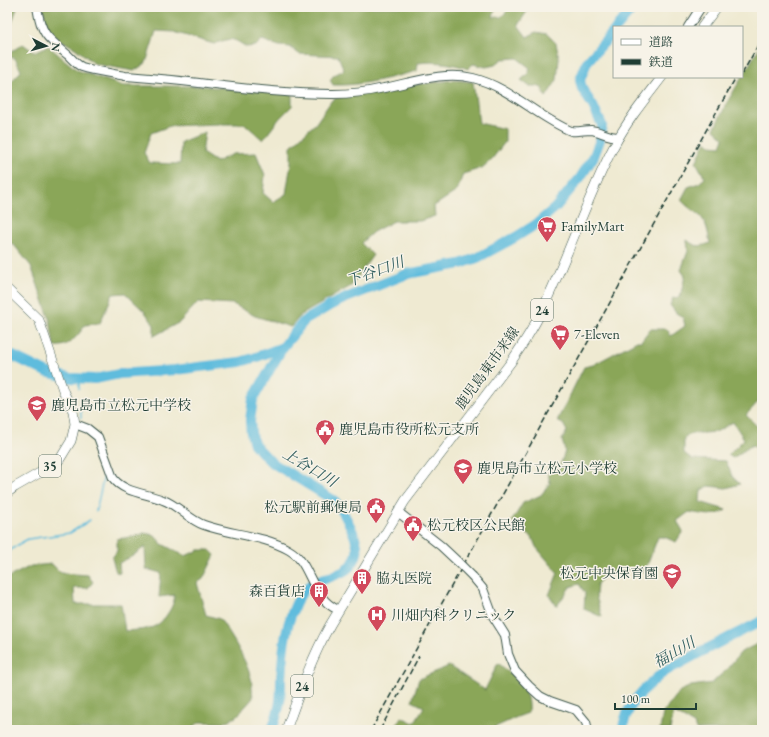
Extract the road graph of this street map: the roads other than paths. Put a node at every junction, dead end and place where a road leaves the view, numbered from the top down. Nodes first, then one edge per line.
1 (37, 7) edge
2 (701, 7) edge
3 (717, 7) edge
4 (689, 26) edge
5 (703, 26) edge
6 (661, 78) edge
7 (619, 137) junction
8 (7, 288) edge
9 (75, 424) junction
10 (7, 493) edge
11 (398, 512) junction
12 (338, 610) junction
13 (286, 730) edge
14 (588, 730) edge

1 - 7 street
2 - 4 street
3 - 5 main road
6 - 7 main road, 鹿児島東市来線 / 24
7 - 11 main road, 鹿児島東市来線 / 24
8 - 9 main road, 35
9 - 10 main road, 35
9 - 12 street
11 - 12 main road, 鹿児島東市来線 / 24
11 - 14 street, bridge
12 - 13 main road, 鹿児島東市来線 / 24

